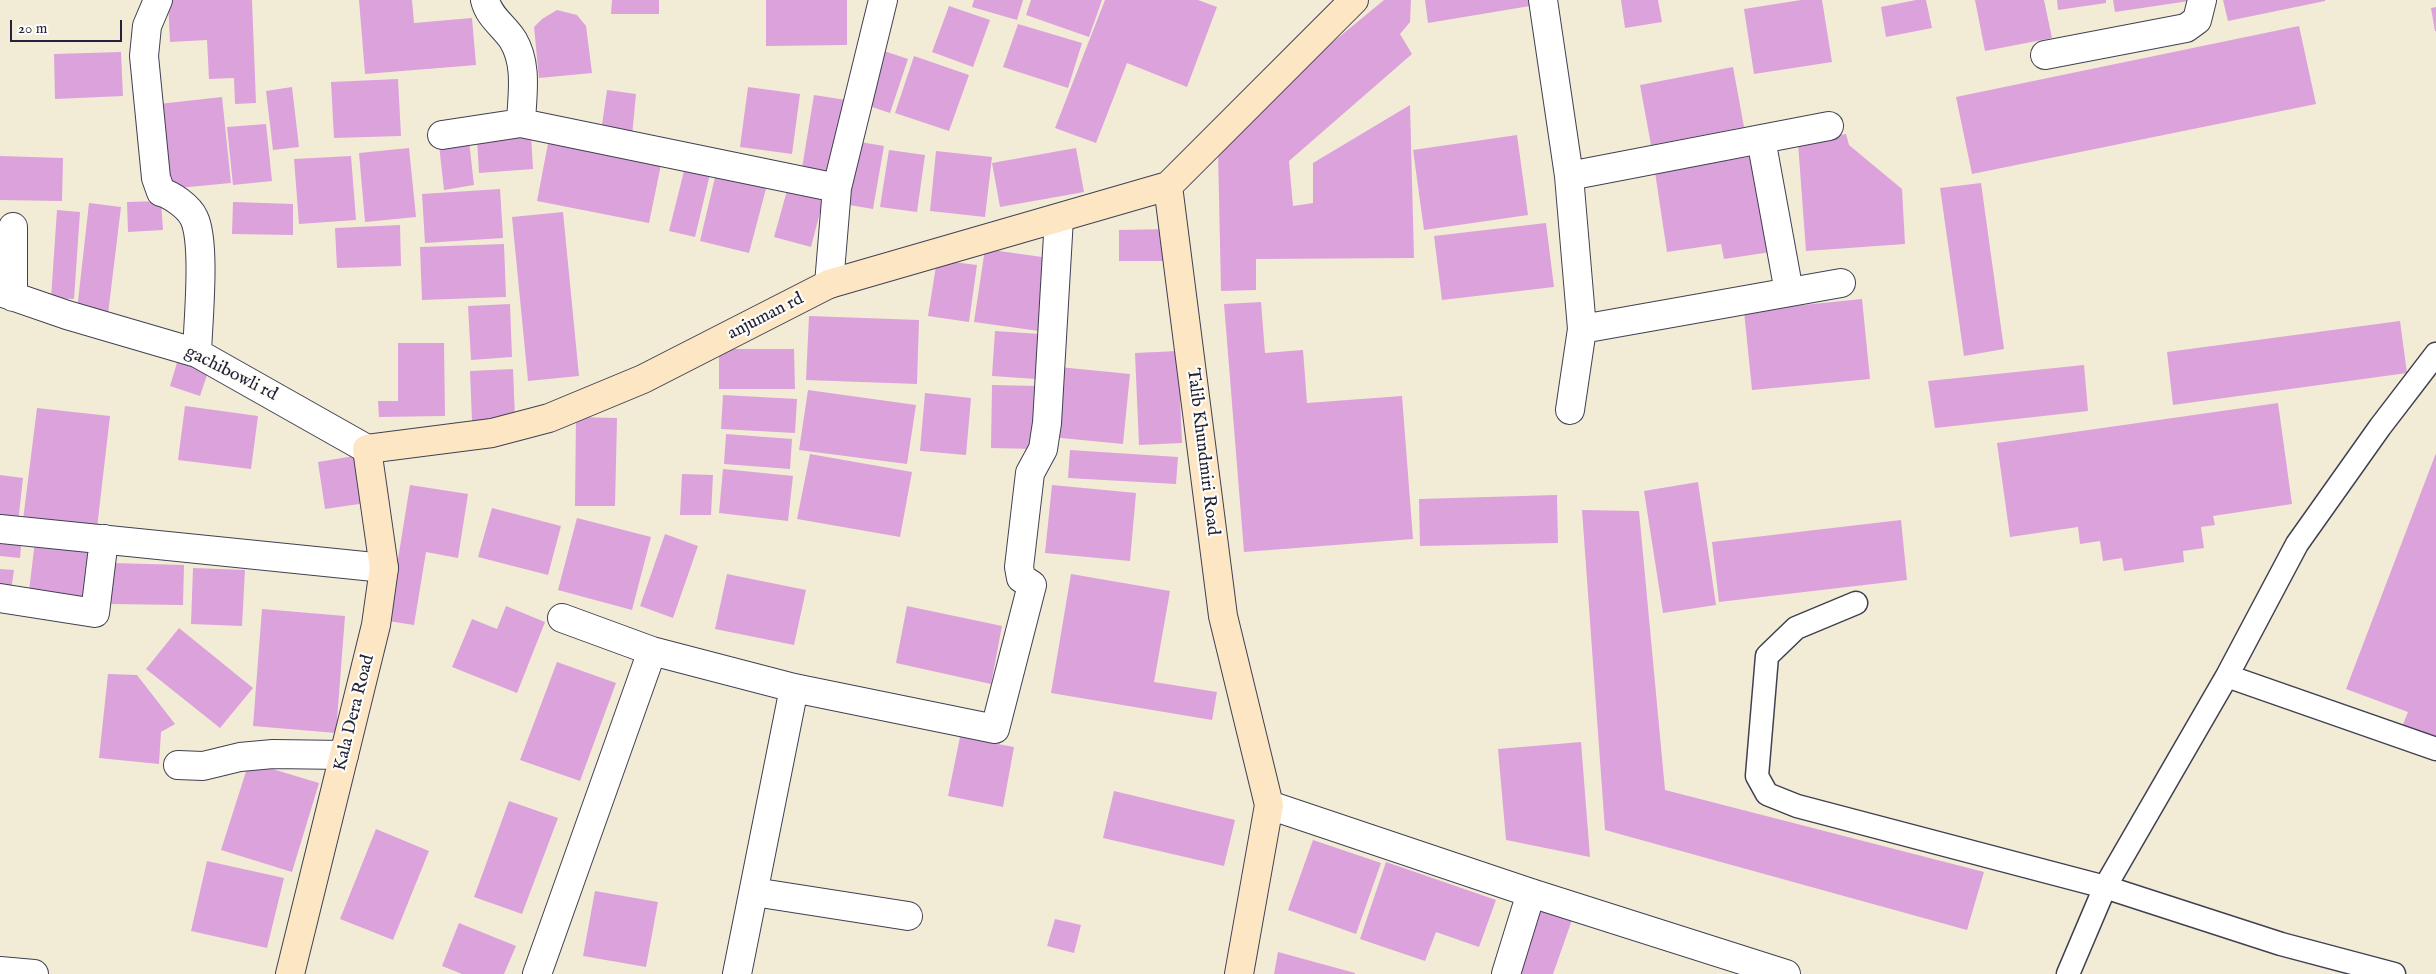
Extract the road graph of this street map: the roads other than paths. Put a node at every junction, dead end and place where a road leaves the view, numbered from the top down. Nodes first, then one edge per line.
1 (158, 0) edge
2 (484, 0) edge
3 (883, 0) edge
4 (1543, 0) edge
5 (2202, 0) edge
6 (1350, 2) edge
7 (2044, 55) dead end
8 (521, 123) junction
9 (1829, 126) dead end
10 (442, 135) dead end
11 (1761, 139) junction
12 (1569, 176) junction
13 (1168, 186) junction
14 (837, 188) junction
15 (1059, 218) junction
16 (13, 227) dead end
17 (1841, 283) dead end
18 (829, 284) junction
19 (1789, 292) junction
20 (7, 294) edge
21 (1582, 329) junction
22 (197, 353) junction
23 (2436, 354) edge
24 (1570, 410) dead end
25 (367, 449) junction
26 (0, 529) edge
27 (104, 539) junction
28 (384, 568) junction
29 (0, 598) edge
30 (1856, 603) dead end
31 (562, 618) dead end
32 (652, 650) junction
33 (2227, 676) junction
34 (794, 688) junction
35 (2436, 749) edge
36 (344, 755) junction
37 (178, 765) dead end
38 (1269, 805) junction
39 (2105, 887) junction
40 (754, 892) junction
41 (1531, 893) junction
42 (908, 916) dead end
43 (0, 971) edge
44 (34, 974) edge
45 (290, 974) edge
46 (537, 974) edge
47 (737, 974) edge
48 (1239, 974) edge
49 (1506, 974) edge
50 (1786, 974) edge
51 (2068, 974) edge
52 (2394, 974) edge

1 - 22 street
2 - 8 street
3 - 14 street
4 - 12 street
5 - 7 street
6 - 13 street
8 - 10 street
8 - 14 street
9 - 11 street
11 - 12 street
11 - 19 street
12 - 21 street
13 - 15 street, anjuman rd
13 - 38 street, Talib Khundmiri Road
14 - 18 street
15 - 18 street, anjuman rd
15 - 34 street
16 - 20 street
17 - 19 street
18 - 25 street, anjuman rd
19 - 21 street
20 - 22 street, gachibowli rd
21 - 24 street
22 - 25 street, gachibowli rd
23 - 33 lane
25 - 28 street, Kala Dera Road
26 - 27 street
27 - 28 street
27 - 29 street
28 - 36 street, Kala Dera Road
30 - 39 lane
31 - 32 street
32 - 34 street
32 - 46 street
33 - 35 lane
33 - 39 lane
34 - 40 street
36 - 37 street
36 - 45 street, Kala Dera Road
38 - 41 street
38 - 48 street, Talib Khundmiri Road
39 - 51 lane
39 - 52 lane
40 - 42 street
40 - 47 street
41 - 49 street
41 - 50 street
43 - 44 street

